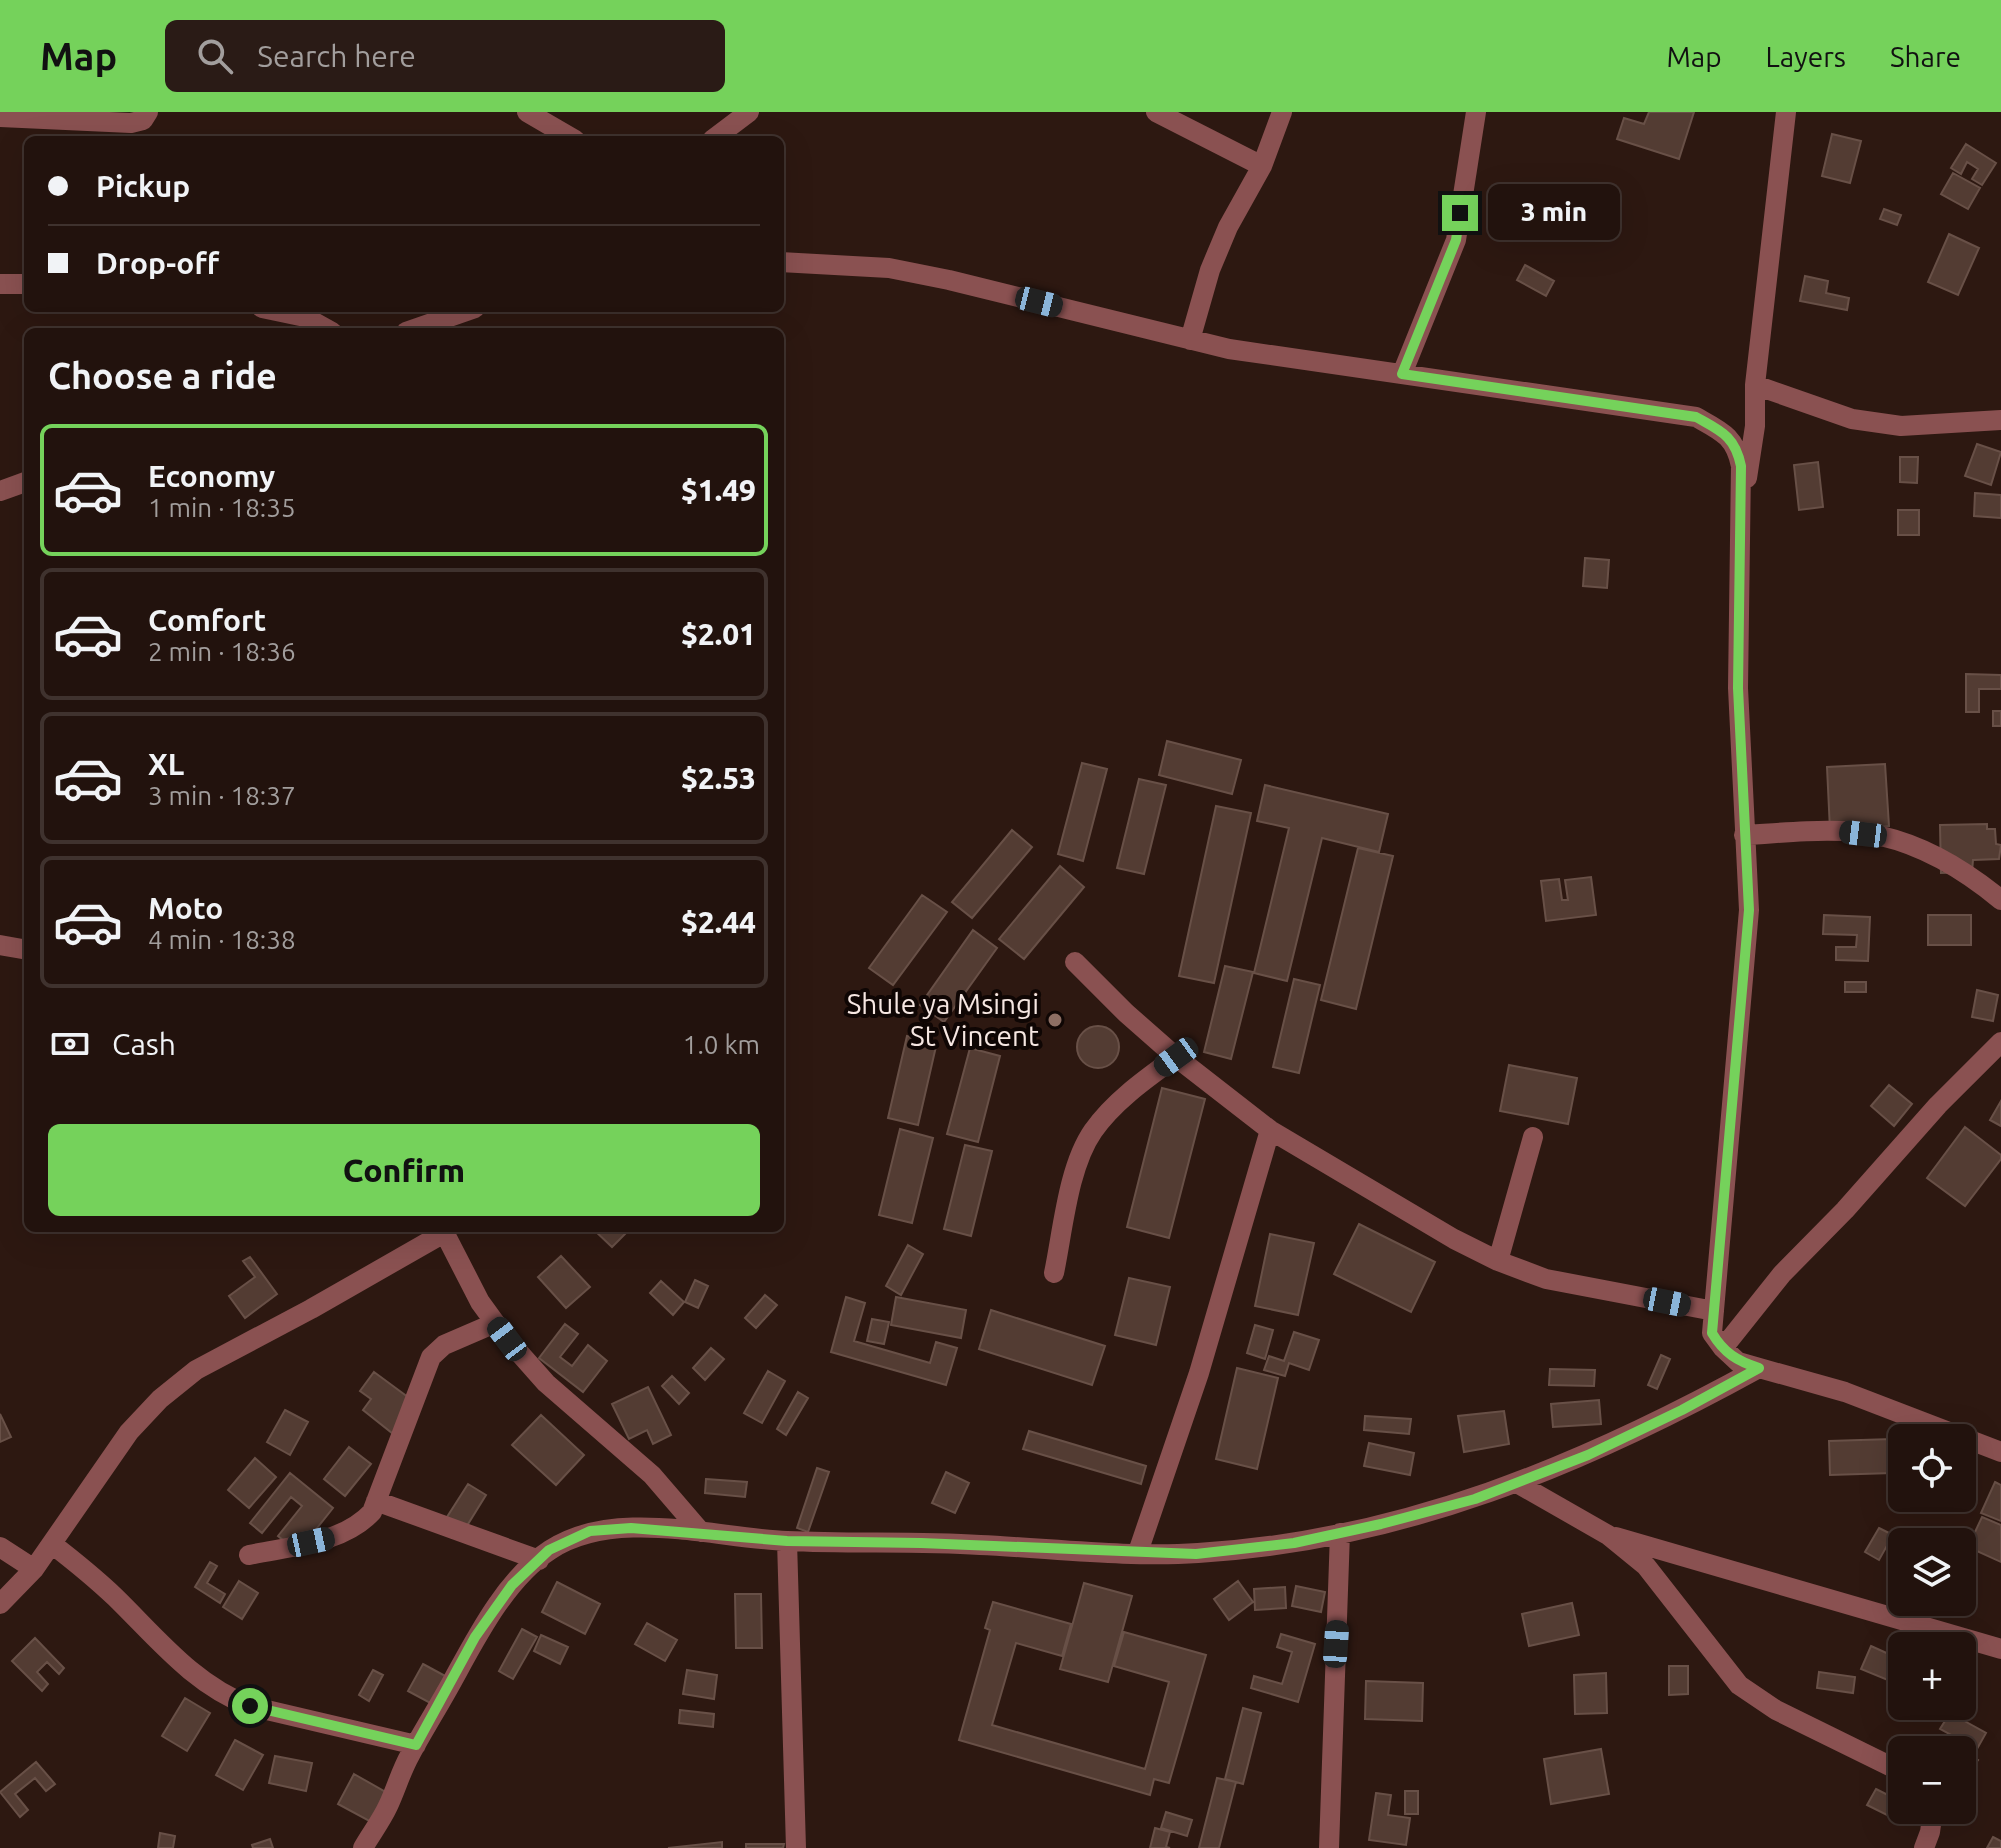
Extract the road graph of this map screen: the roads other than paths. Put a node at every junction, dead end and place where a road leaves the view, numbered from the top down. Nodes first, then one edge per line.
1 (148, 112) edge
2 (527, 112) edge
3 (749, 112) edge
4 (1156, 112) edge
5 (1282, 112) edge
6 (1476, 112) edge
7 (1786, 112) edge
8 (25, 115) edge
9 (0, 117) edge
10 (568, 136) edge
11 (717, 136) edge
12 (1262, 166) junction
13 (784, 262) edge
14 (0, 284) edge
15 (24, 284) edge
16 (281, 312) edge
17 (464, 312) edge
18 (325, 328) edge
19 (418, 328) edge
20 (1190, 340) junction
21 (1402, 374) junction
22 (1755, 385) junction
23 (2001, 420) edge
24 (24, 482) edge
25 (0, 491) edge
26 (1741, 514) junction
27 (1744, 835) junction
28 (2001, 900) edge
29 (0, 945) edge
30 (24, 949) edge
31 (1075, 962) dead end
32 (2001, 1042) edge
33 (1176, 1057) junction
34 (1270, 1130) junction
35 (1533, 1137) dead end
36 (440, 1232) edge
37 (444, 1232) edge
38 (1498, 1261) junction
39 (1054, 1273) dead end
40 (1714, 1311) junction
41 (495, 1323) junction
42 (1723, 1348) junction
43 (1759, 1368) junction
44 (2001, 1452) edge
45 (1517, 1483) junction
46 (376, 1501) junction
47 (701, 1532) junction
48 (1340, 1533) junction
49 (1608, 1535) junction
50 (787, 1541) junction
51 (52, 1544) junction
52 (0, 1547) edge
53 (1138, 1552) junction
54 (249, 1555) dead end
55 (539, 1560) junction
56 (34, 1569) junction
57 (0, 1604) edge
58 (2001, 1649) edge
59 (416, 1745) junction
60 (1888, 1765) edge
61 (1931, 1824) edge
62 (363, 1848) edge
63 (796, 1848) edge
64 (1329, 1848) edge
65 (1924, 1848) edge

1 - 8 street
2 - 10 street
3 - 11 street
4 - 12 street
5 - 12 street
6 - 21 street
7 - 22 street
8 - 9 street
12 - 20 street
13 - 20 street
14 - 15 street
16 - 18 street
17 - 19 street
20 - 21 street
21 - 26 street
22 - 23 street
22 - 26 street
24 - 25 street
26 - 27 street
27 - 28 street
27 - 40 street
29 - 30 street
31 - 33 street
32 - 42 street
33 - 34 street
33 - 39 street
34 - 38 street
34 - 53 street
35 - 38 street
36 - 51 street
37 - 41 street
38 - 40 street
40 - 42 street
41 - 46 street
41 - 47 street
42 - 43 street
43 - 44 street
43 - 45 street
45 - 48 street
45 - 49 street
46 - 54 street
46 - 55 street
47 - 50 street
47 - 55 street
48 - 53 street
48 - 64 street
49 - 58 street
49 - 60 street
50 - 53 street
50 - 63 street
51 - 56 street
51 - 59 street
52 - 56 street
55 - 59 street
56 - 57 street
59 - 62 street
61 - 65 street

